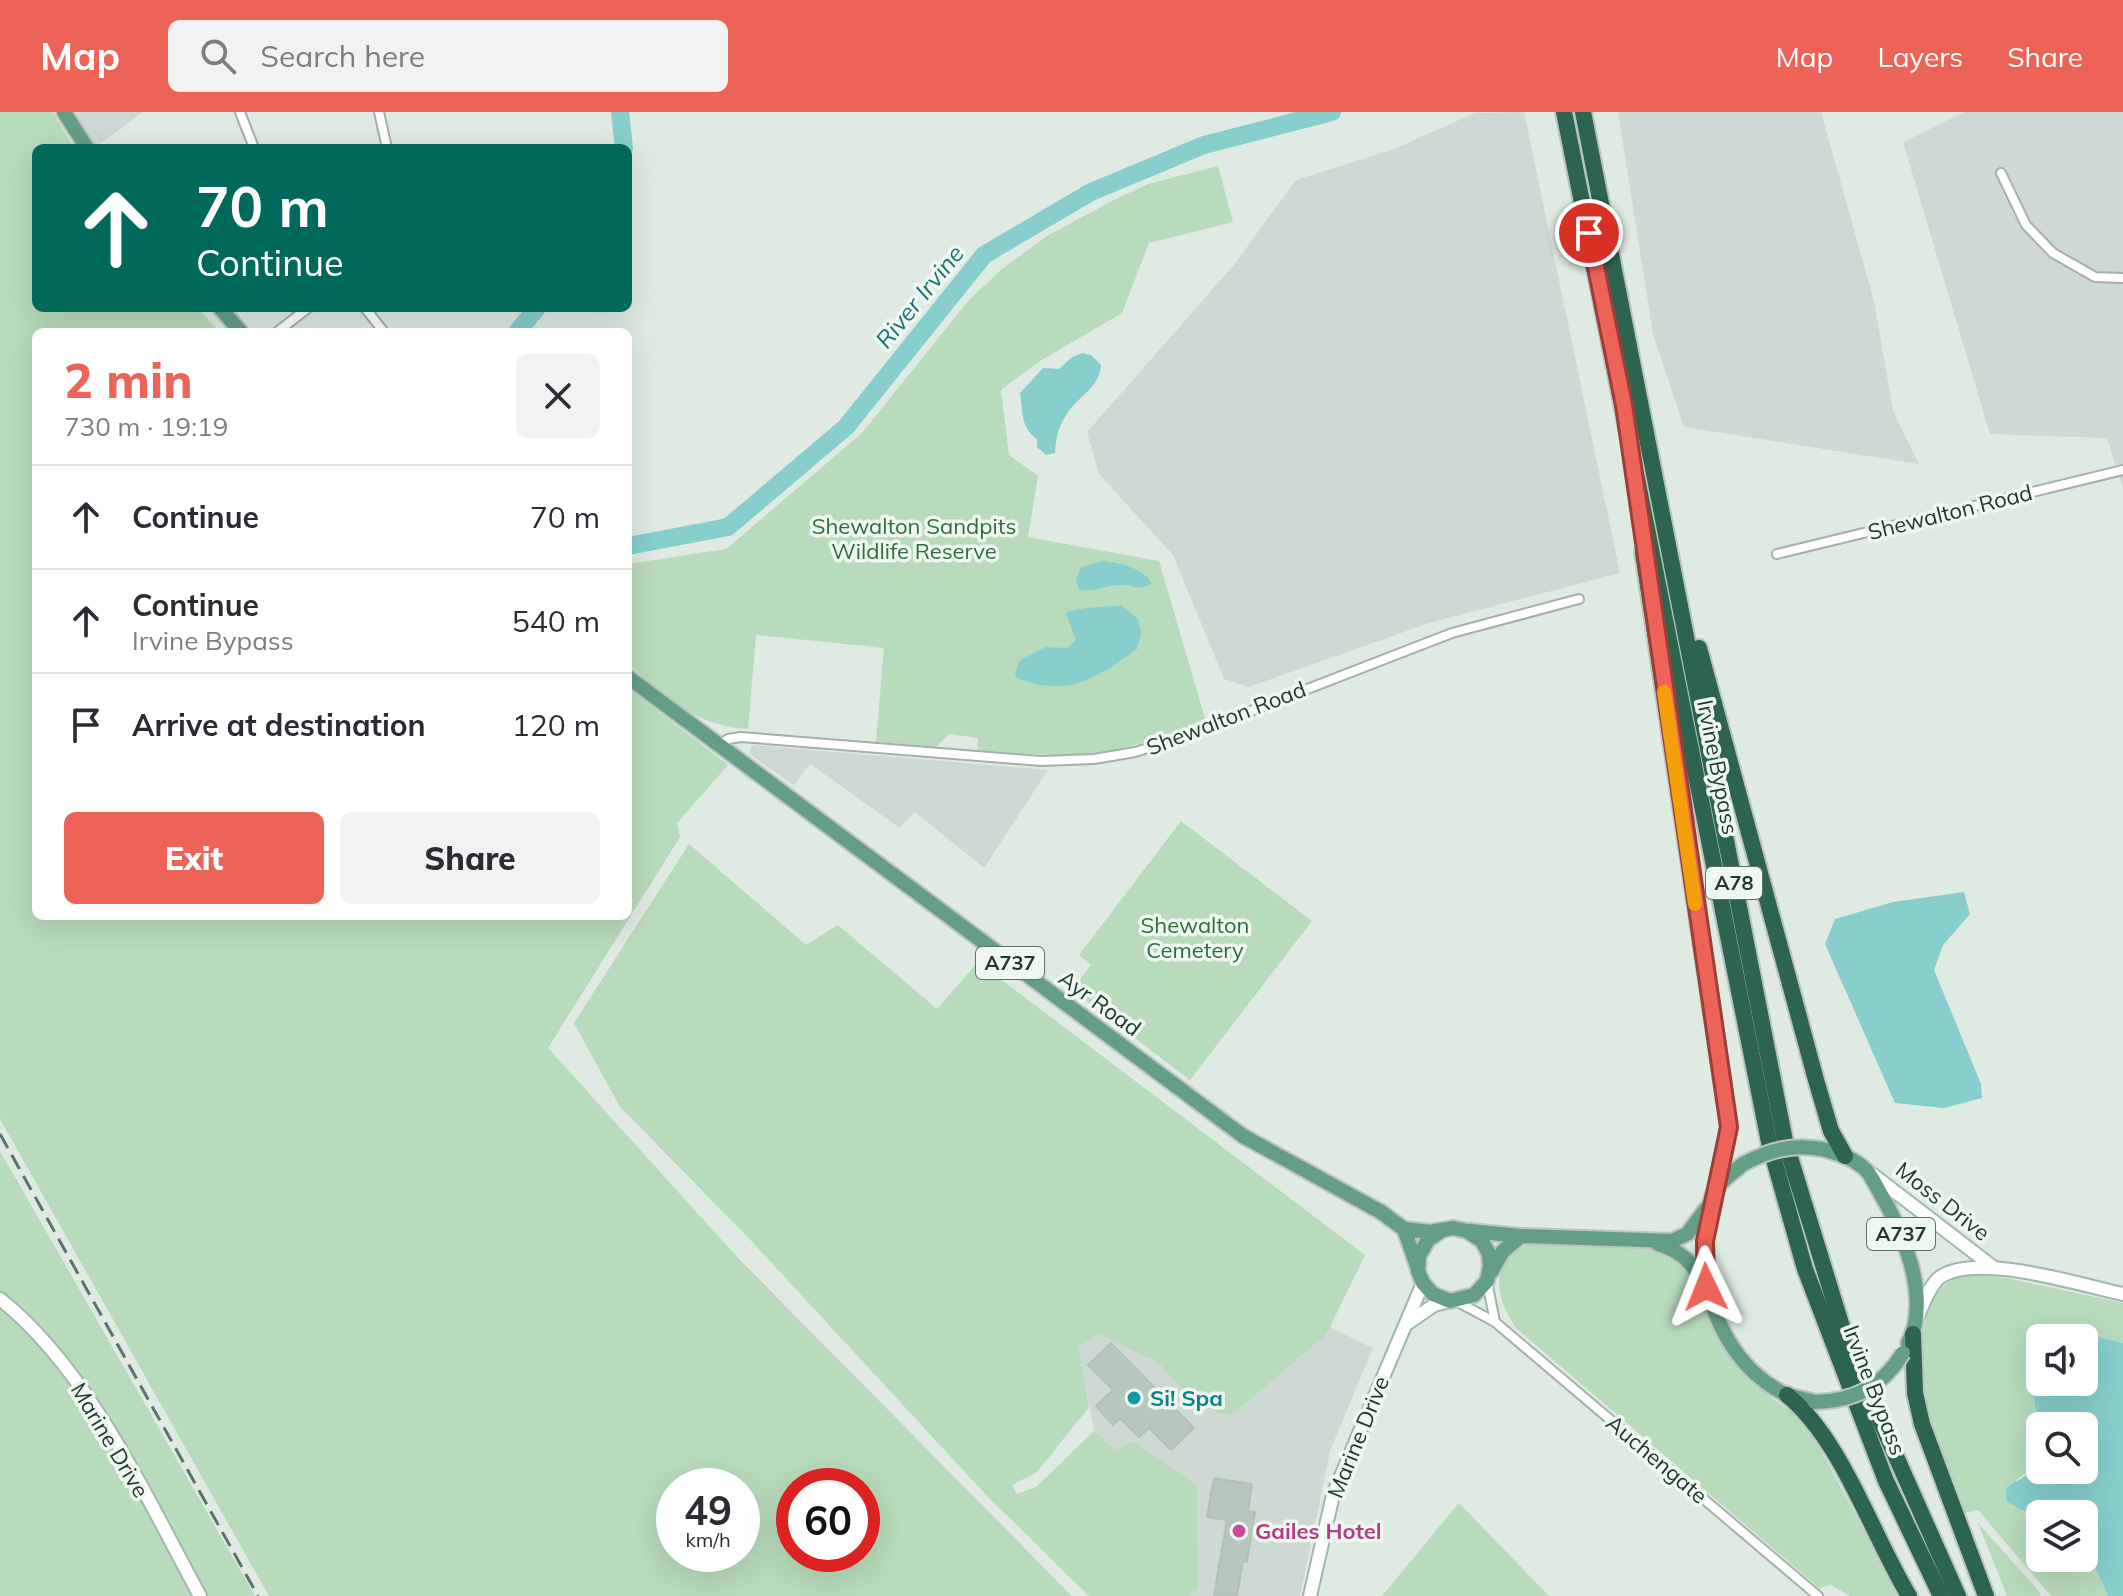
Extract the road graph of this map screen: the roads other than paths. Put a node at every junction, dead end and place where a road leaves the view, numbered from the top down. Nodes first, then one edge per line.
1 (64, 112) edge
2 (240, 112) edge
3 (379, 112) edge
4 (1564, 112) edge
5 (1583, 112) edge
6 (84, 144) edge
7 (252, 144) edge
8 (386, 144) edge
9 (2001, 173) dead end
10 (2123, 278) edge
11 (224, 312) edge
12 (303, 312) edge
13 (368, 312) edge
14 (238, 328) edge
15 (282, 328) edge
16 (381, 328) edge
17 (1624, 405) junction
18 (2123, 470) edge
19 (1661, 504) junction
20 (1777, 554) dead end
21 (1579, 599) dead end
22 (632, 680) edge
23 (719, 745) junction
24 (1845, 1156) junction
25 (1866, 1170) junction
26 (1714, 1192) junction
27 (1404, 1229) junction
28 (1441, 1231) junction
29 (1467, 1231) junction
30 (1521, 1236) junction
31 (1653, 1243) junction
32 (1993, 1267) junction
33 (1420, 1277) junction
34 (1487, 1279) junction
35 (1706, 1287) junction
36 (2123, 1294) edge
37 (0, 1299) edge
38 (1452, 1301) junction
39 (1495, 1322) junction
40 (1915, 1327) junction
41 (1403, 1328) junction
42 (1787, 1395) junction
43 (200, 1596) edge
44 (1310, 1596) edge
45 (1818, 1596) edge
46 (1909, 1596) edge
47 (1941, 1596) edge
48 (1958, 1596) edge
49 (1986, 1596) edge

1 - 6 main road
2 - 7 street
3 - 8 street
4 - 17 highway, Irvine Bypass / A78
5 - 19 highway, Irvine Bypass / A78
9 - 10 street
11 - 14 main road
12 - 15 street
13 - 16 street
17 - 26 highway
17 - 47 highway, Irvine Bypass / A78
18 - 20 street, Shewalton Road
19 - 24 highway
19 - 48 highway, Irvine Bypass / A78
21 - 23 street, Shewalton Road
22 - 23 main road, Ayr Road / A737
23 - 27 main road, Ayr Road / A737
24 - 25 main road, A737
24 - 26 main road, A737, bridge
25 - 32 street, Moss Drive
25 - 40 main road, A737
26 - 31 main road, A737
26 - 35 main road, A737
27 - 28 main road, A737
27 - 33 main road
28 - 29 main road, A737
28 - 33 main road
29 - 30 main road, A737
29 - 34 main road
30 - 31 main road, A737
30 - 34 main road
31 - 35 main road, A737
32 - 36 street, Moss Drive
32 - 40 street, Moss Drive
33 - 38 main road
33 - 41 street, Marine Drive
34 - 38 main road
34 - 39 street
35 - 42 main road, A737
37 - 43 street, Marine Drive
38 - 39 street, Auchengate
38 - 41 street
39 - 45 street, Auchengate
40 - 42 main road, A737, bridge
40 - 49 highway
41 - 44 street, Marine Drive
42 - 46 highway

